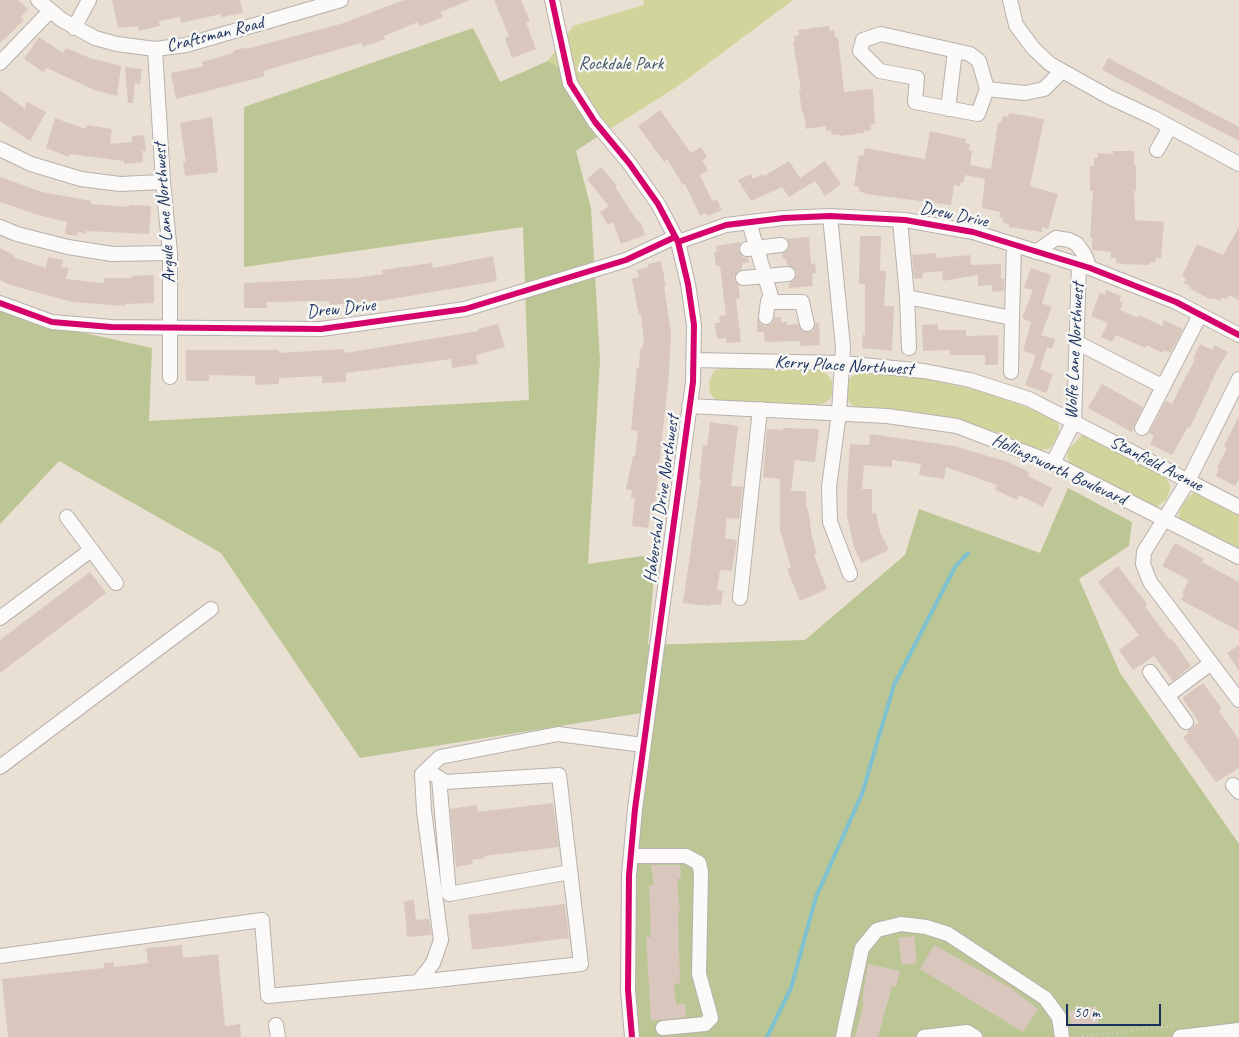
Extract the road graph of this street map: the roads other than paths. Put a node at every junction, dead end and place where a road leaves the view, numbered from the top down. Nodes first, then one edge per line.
1 (38, 0) edge
2 (89, 0) edge
3 (341, 0) edge
4 (552, 0) edge
5 (1010, 0) edge
6 (50, 11) junction
7 (74, 28) junction
8 (155, 50) junction
9 (956, 51) junction
10 (0, 63) edge
11 (1062, 71) junction
12 (987, 89) junction
13 (948, 109) junction
14 (1170, 127) junction
15 (0, 149) edge
16 (1157, 150) dead end
17 (1239, 164) edge
18 (163, 182) junction
19 (830, 216) junction
20 (900, 220) junction
21 (749, 222) junction
22 (0, 226) edge
23 (677, 240) junction
24 (782, 245) dead end
25 (1014, 245) junction
26 (752, 248) junction
27 (1036, 252) junction
28 (170, 253) junction
29 (1084, 267) junction
30 (788, 274) dead end
31 (766, 276) junction
32 (743, 278) dead end
33 (771, 297) junction
34 (906, 297) junction
35 (0, 303) edge
36 (1200, 314) junction
37 (766, 317) dead end
38 (1012, 318) junction
39 (807, 324) dead end
40 (170, 328) junction
41 (1239, 335) edge
42 (1076, 342) junction
43 (909, 348) dead end
44 (695, 360) junction
45 (842, 363) junction
46 (1011, 372) dead end
47 (170, 377) dead end
48 (1239, 379) edge
49 (1165, 383) junction
50 (689, 406) junction
51 (760, 409) junction
52 (839, 413) junction
53 (1074, 421) junction
54 (1142, 428) dead end
55 (1053, 462) junction
56 (1188, 481) junction
57 (1239, 507) edge
58 (67, 517) dead end
59 (1163, 519) junction
60 (91, 550) junction
61 (1239, 558) edge
62 (850, 574) dead end
63 (116, 583) dead end
64 (740, 598) dead end
65 (211, 609) dead end
66 (0, 618) edge
67 (1211, 663) junction
68 (1150, 672) dead end
69 (1167, 696) junction
70 (1239, 700) edge
71 (1186, 722) dead end
72 (643, 745) junction
73 (0, 767) edge
74 (433, 774) junction
75 (631, 856) junction
76 (570, 872) junction
77 (0, 956) edge
78 (418, 982) junction
79 (663, 1028) dead end
80 (1239, 1030) edge
81 (1181, 1031) edge
82 (632, 1037) edge
83 (842, 1037) edge
84 (924, 1037) edge
85 (975, 1037) edge
86 (1062, 1037) edge

1 - 6 street, Craftsman Road
2 - 7 street
3 - 8 street, Craftsman Road
4 - 23 street, Habershal Drive Northwest
5 - 11 street
6 - 7 street, Craftsman Road
6 - 10 street
7 - 8 street, Craftsman Road
8 - 18 street, Argule Lane Northwest
9 - 12 street
9 - 13 street
9 - 13 street
11 - 12 street
11 - 14 street
12 - 13 street
14 - 16 street
14 - 17 street
15 - 18 street
18 - 28 street, Argule Lane Northwest
19 - 20 street, Drew Drive
19 - 21 street, Drew Drive
19 - 45 street
20 - 25 street, Drew Drive
20 - 34 street
21 - 23 street, Drew Drive
21 - 26 street
22 - 28 street
23 - 40 street, Drew Drive
23 - 44 street, Habershal Drive Northwest
24 - 26 street
25 - 27 street, Drew Drive
25 - 38 street
26 - 31 street
27 - 29 street, Drew Drive
27 - 29 street
28 - 40 street, Argule Lane Northwest
29 - 36 street, Drew Drive
29 - 42 street, Wolfe Lane Northwest
30 - 31 street
31 - 32 street
31 - 33 street
33 - 37 street
33 - 39 street
34 - 38 street
34 - 43 street
35 - 40 street, Drew Drive
36 - 41 street, Drew Drive
36 - 49 street
38 - 46 street
40 - 47 street, Argule Lane Northwest
42 - 49 street
42 - 53 street, Wolfe Lane Northwest
44 - 45 street, Kerry Place Northwest
44 - 50 street, Habershal Drive Northwest
45 - 52 street
45 - 53 street, Kerry Place Northwest
48 - 56 street
49 - 54 street
50 - 51 street, Hollingsworth Boulevard
50 - 72 street, Habershal Drive Northwest
51 - 52 street, Hollingsworth Boulevard
51 - 64 street
52 - 55 street, Hollingsworth Boulevard
52 - 62 street
53 - 55 street, Wolfe Lane Northwest
53 - 56 street, Stanfield Avenue
55 - 59 street, Hollingsworth Boulevard
56 - 57 street, Stanfield Avenue
56 - 59 street
58 - 60 street
59 - 61 street, Hollingsworth Boulevard
59 - 67 street
60 - 63 street
60 - 66 street
65 - 73 street
67 - 69 street
67 - 70 street
68 - 69 street
69 - 71 street
72 - 74 street
72 - 75 street, Habershal Drive Northwest
74 - 76 street
74 - 76 street
74 - 78 street
75 - 79 street
75 - 82 street, Habershal Drive Northwest
76 - 78 street
77 - 78 street
80 - 81 street
83 - 86 street
84 - 85 street

